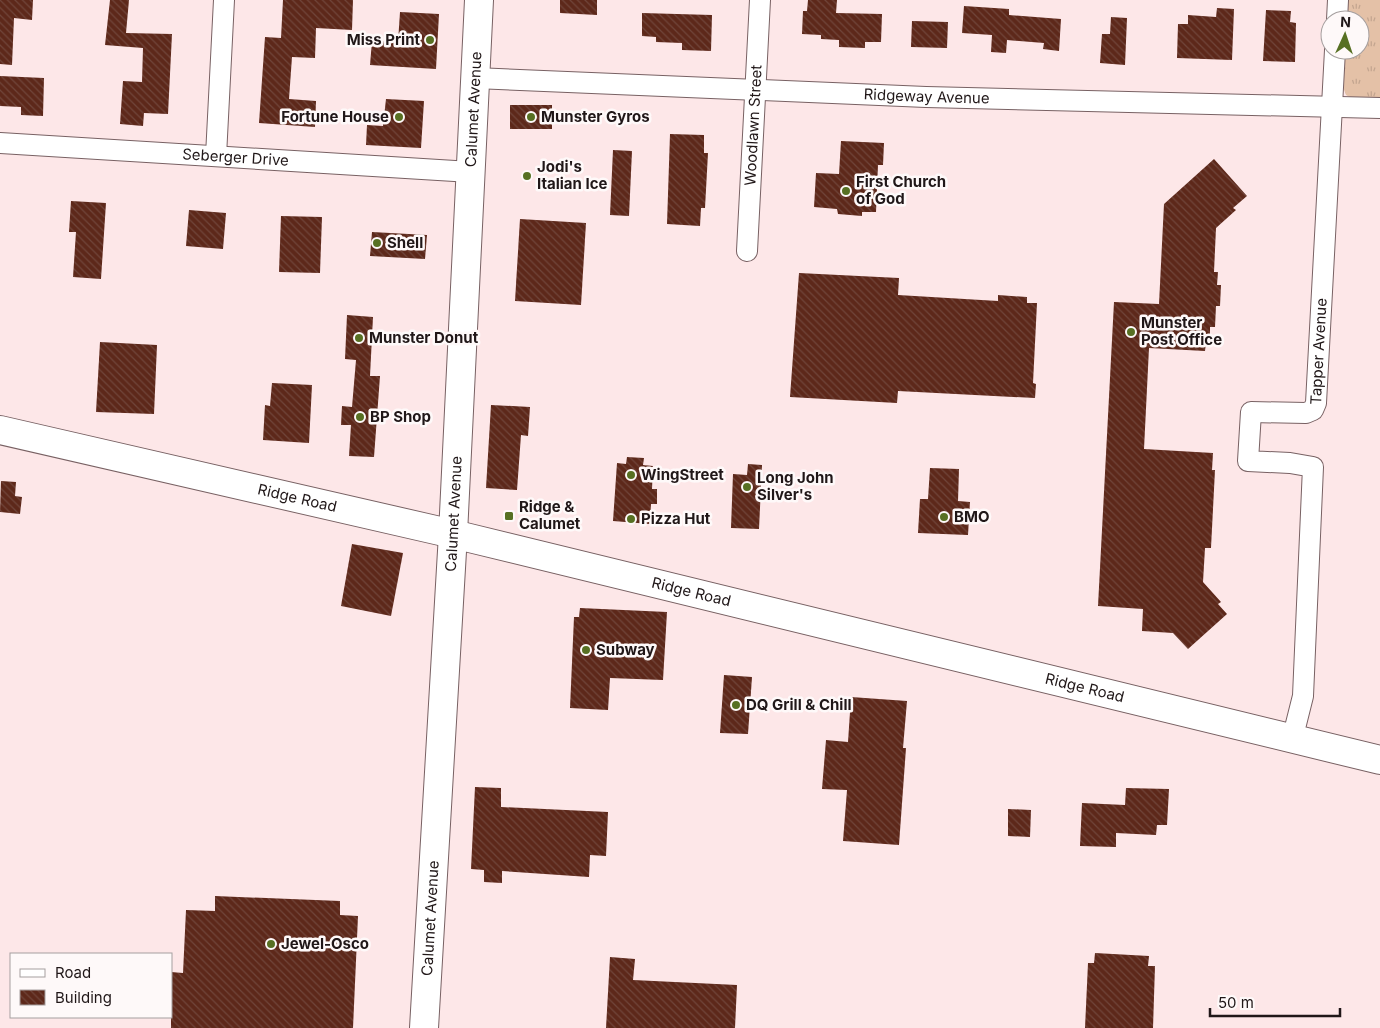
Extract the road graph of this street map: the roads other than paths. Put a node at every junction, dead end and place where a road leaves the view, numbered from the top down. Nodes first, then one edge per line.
1 (224, 0) edge
2 (479, 0) edge
3 (760, 0) edge
4 (1334, 60) edge
5 (475, 78) junction
6 (755, 90) junction
7 (1332, 106) junction
8 (1380, 108) edge
9 (0, 143) edge
10 (216, 156) junction
11 (471, 172) junction
12 (747, 251) dead end
13 (0, 430) edge
14 (453, 534) junction
15 (1292, 740) junction
16 (1380, 760) edge
17 (424, 1028) edge

1 - 10 street
2 - 5 main road, Calumet Avenue
3 - 6 street, Woodlawn Street
4 - 7 street, Tapper Avenue
5 - 6 street, Ridgeway Avenue
5 - 11 main road, Calumet Avenue
6 - 7 street, Ridgeway Avenue
6 - 12 street, Woodlawn Street
7 - 8 street, Ridgeway Avenue
7 - 15 street, Tapper Avenue
9 - 10 street, Seberger Drive
10 - 11 street, Seberger Drive
11 - 14 main road, Calumet Avenue
13 - 14 main road, Ridge Road
14 - 15 main road, Ridge Road
14 - 17 main road, Calumet Avenue
15 - 16 main road, Ridge Road

